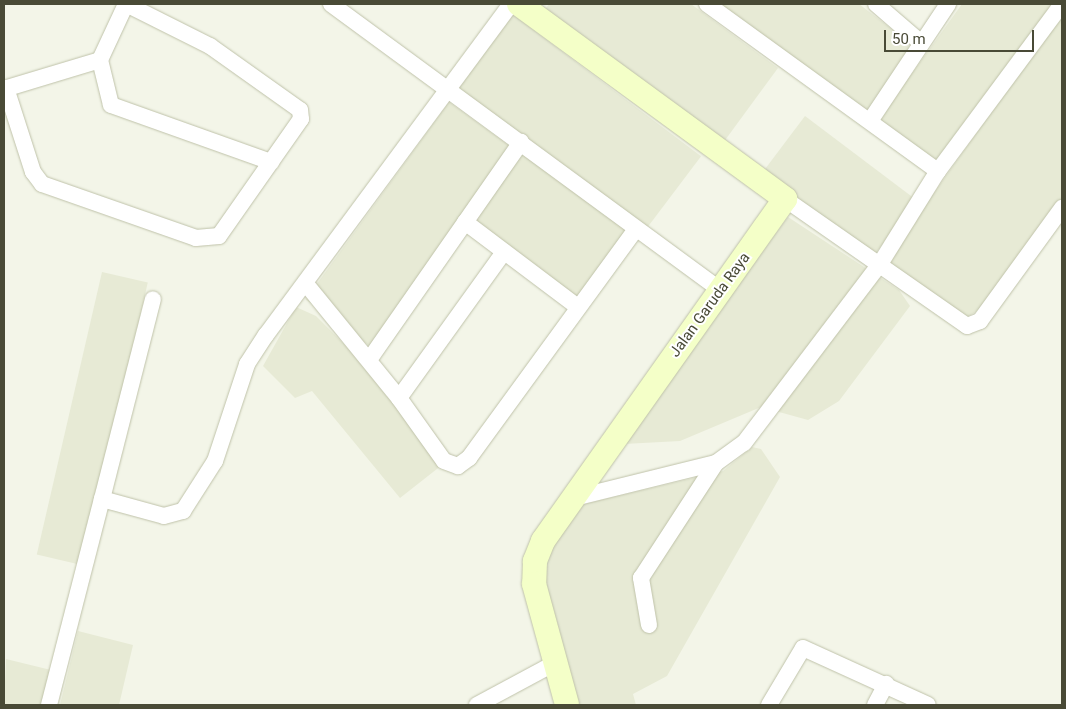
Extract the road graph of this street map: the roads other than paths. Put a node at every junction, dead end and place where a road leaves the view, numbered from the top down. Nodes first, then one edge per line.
1 (126, 4) edge
2 (331, 4) edge
3 (511, 4) edge
4 (519, 4) edge
5 (707, 4) edge
6 (876, 4) edge
7 (948, 4) edge
8 (1062, 4) edge
9 (920, 42) junction
10 (100, 60) junction
11 (5, 89) edge
12 (449, 89) junction
13 (870, 121) junction
14 (521, 142) junction
15 (271, 162) junction
16 (938, 171) junction
17 (785, 199) junction
18 (1062, 208) edge
19 (465, 222) junction
20 (636, 229) junction
21 (504, 252) junction
22 (880, 264) junction
23 (306, 284) junction
24 (721, 290) junction
25 (153, 299) dead end
26 (578, 307) junction
27 (369, 360) junction
28 (399, 398) junction
29 (716, 463) junction
30 (102, 499) junction
31 (569, 499) junction
32 (649, 625) dead end
33 (553, 664) junction
34 (886, 684) junction
35 (49, 705) edge
36 (477, 705) edge
37 (567, 705) edge
38 (770, 705) edge
39 (875, 705) edge
40 (928, 705) edge

1 - 10 street
1 - 15 street
2 - 12 street
3 - 12 street
4 - 17 street
5 - 13 street
6 - 9 street
7 - 9 street
8 - 16 street
9 - 13 street
10 - 11 street
10 - 15 street
11 - 15 street
12 - 14 street
12 - 23 street
13 - 16 street
14 - 19 street
14 - 20 street
16 - 22 street
17 - 22 street
17 - 24 street, Jalan Garuda Raya
18 - 22 street
19 - 21 street
19 - 27 street
20 - 24 street
20 - 26 street
21 - 26 street
21 - 28 street
22 - 29 street
23 - 27 street
23 - 30 street
24 - 31 street, Jalan Garuda Raya
25 - 30 street
26 - 28 street
27 - 28 street
29 - 31 street
29 - 32 street
30 - 35 street
31 - 33 street, Jalan Garuda Raya
33 - 36 street
33 - 37 street, Jalan Garuda Raya
34 - 38 street
34 - 39 street
34 - 40 street

